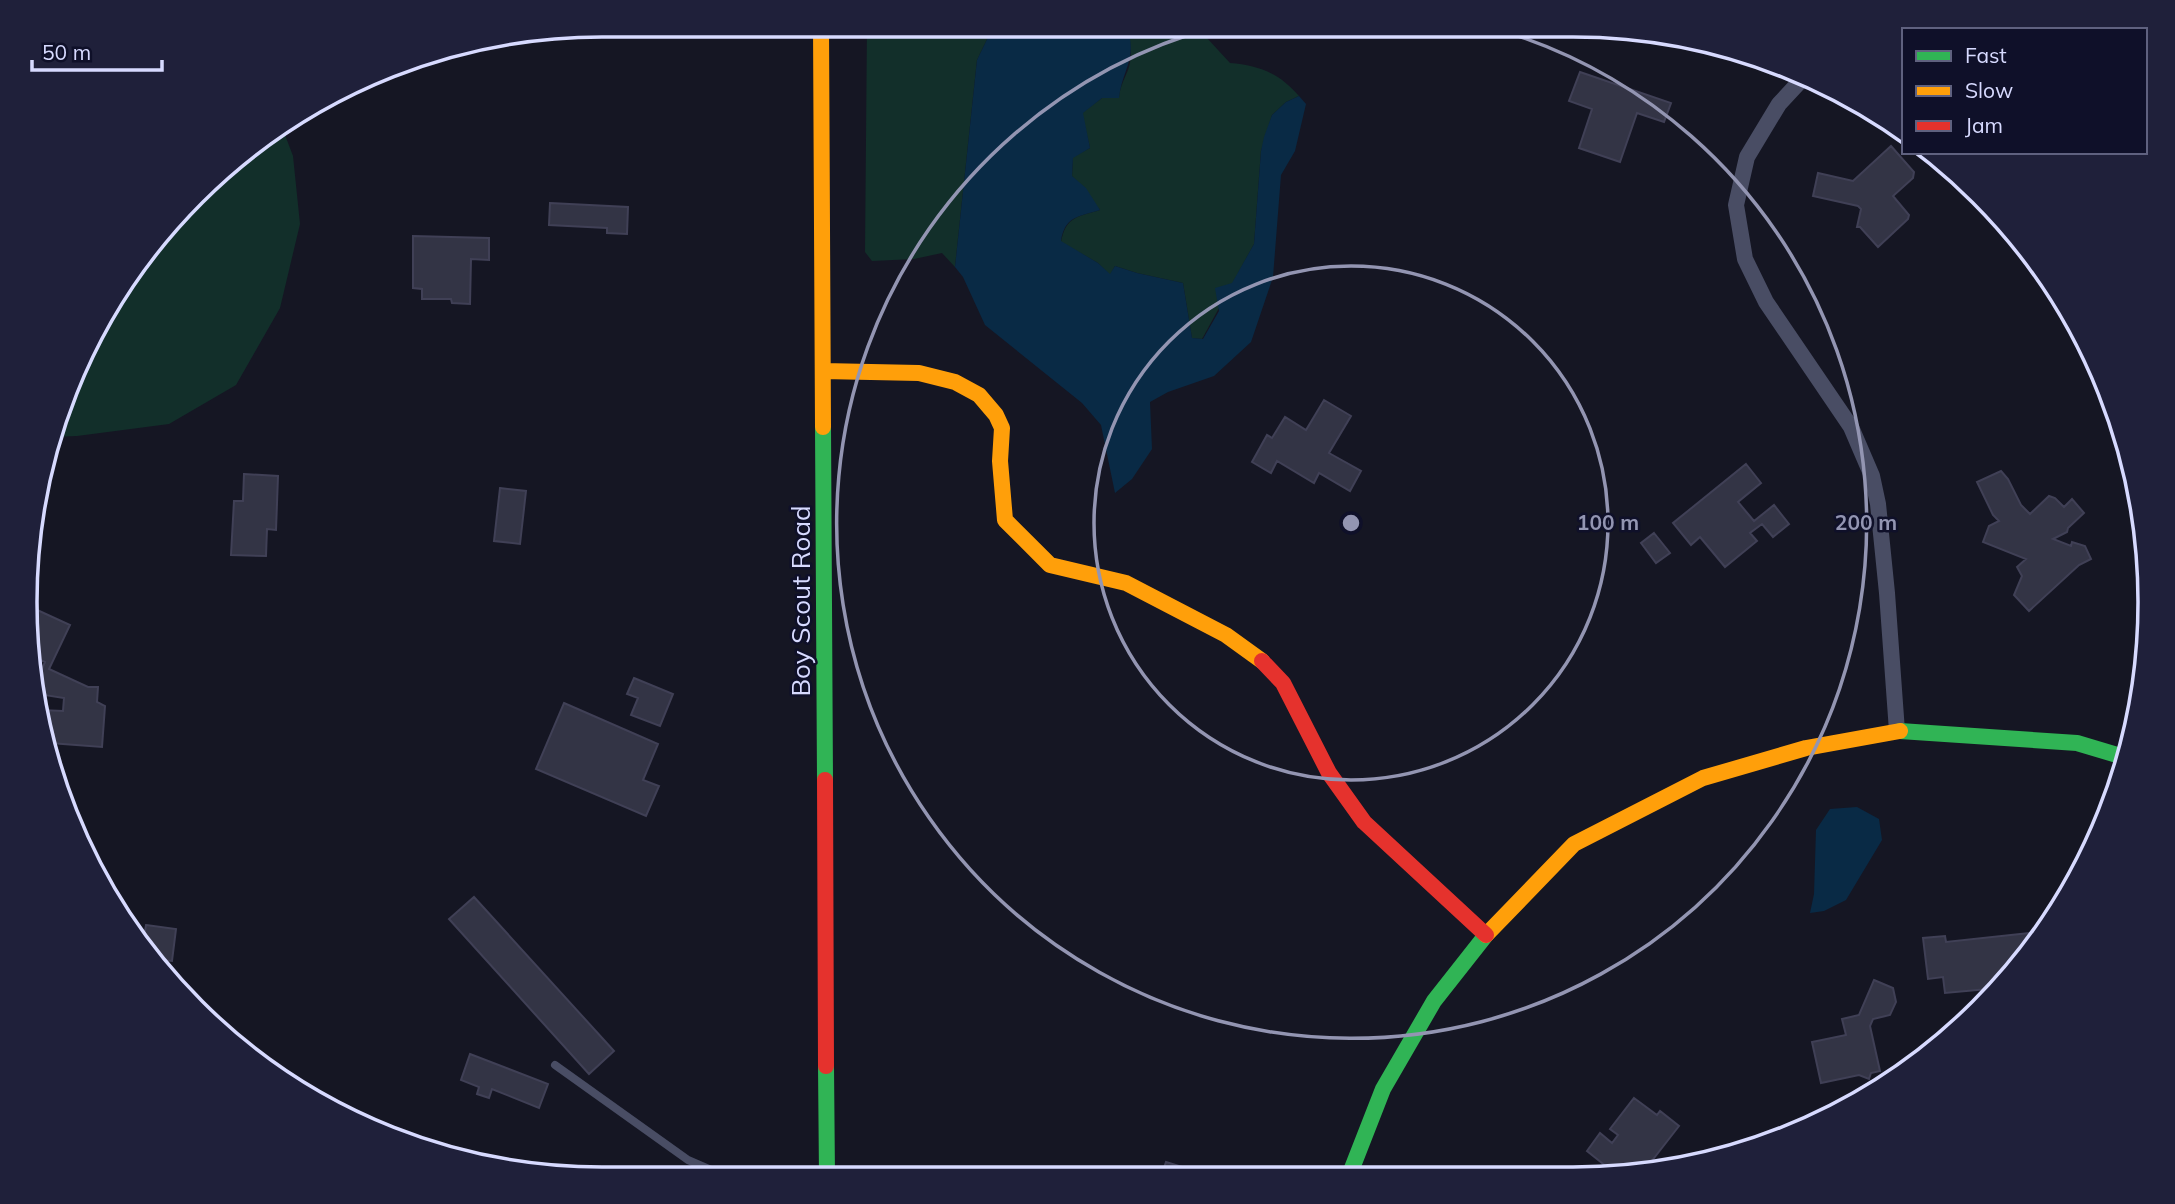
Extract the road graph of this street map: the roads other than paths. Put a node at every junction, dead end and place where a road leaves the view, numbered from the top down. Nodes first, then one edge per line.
1 (821, 37) edge
2 (1798, 84) edge
3 (823, 371) junction
4 (1897, 731) junction
5 (2117, 755) edge
6 (1486, 935) junction
7 (555, 1065) dead end
8 (704, 1167) edge
9 (827, 1167) edge
10 (1352, 1167) edge

1 - 3 street, Boy Scout Road
2 - 4 street
3 - 6 street
3 - 9 street, Boy Scout Road
4 - 5 street
4 - 6 street
6 - 10 street
7 - 8 lane

